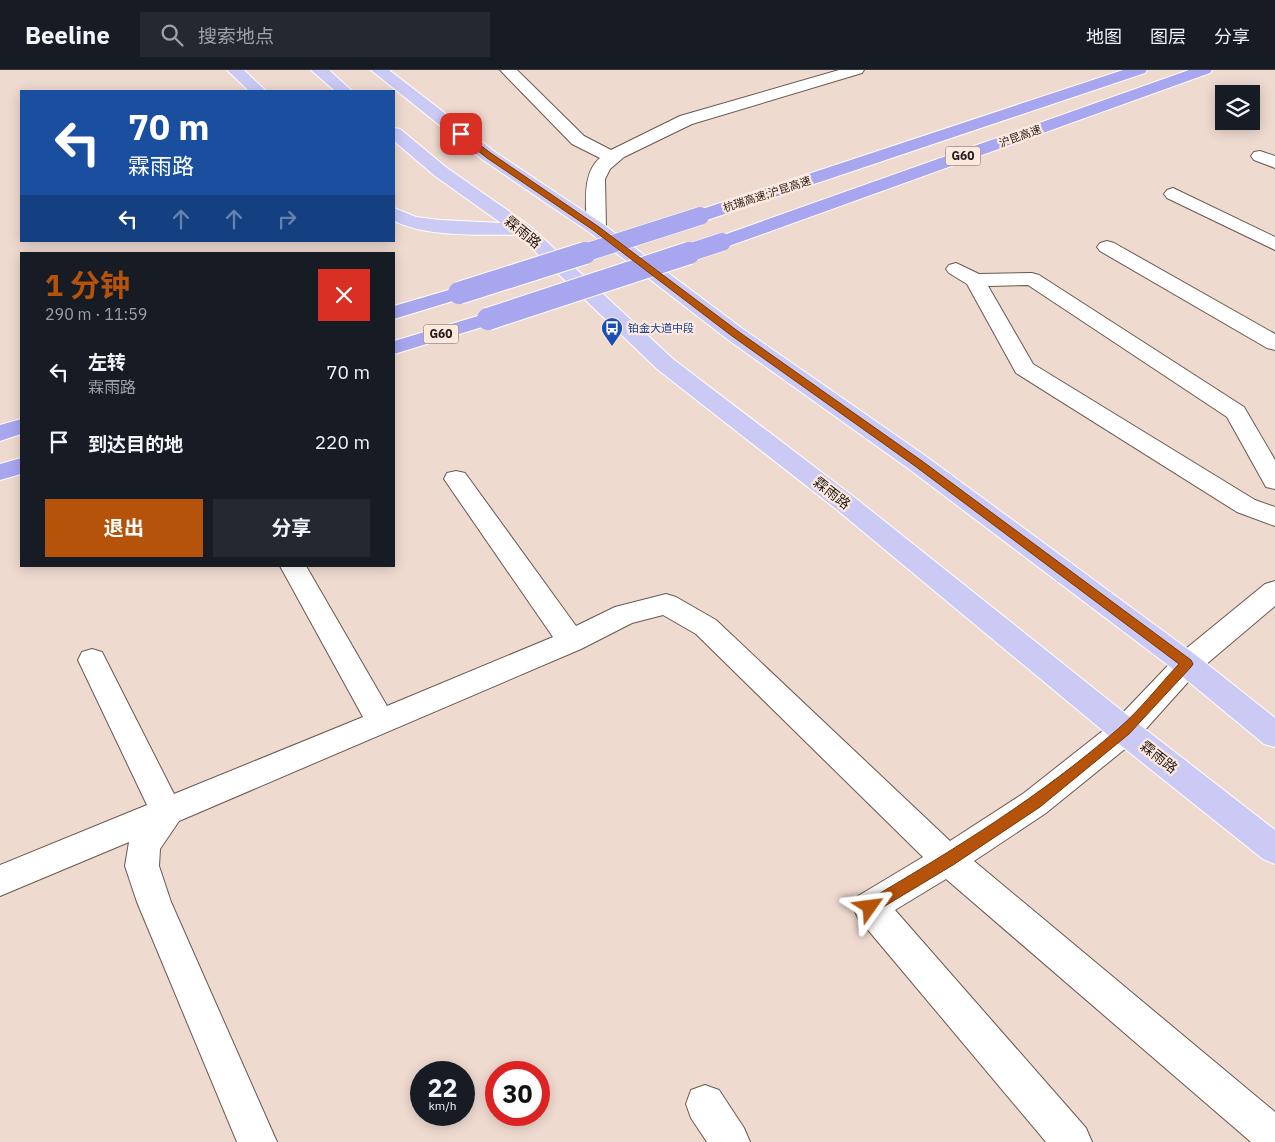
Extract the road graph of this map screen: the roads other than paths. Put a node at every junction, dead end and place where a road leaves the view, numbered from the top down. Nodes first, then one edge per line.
1 (235, 70) edge
2 (319, 70) edge
3 (379, 70) edge
4 (508, 70) edge
5 (856, 70) edge
6 (1139, 70) edge
7 (1204, 70) edge
8 (257, 90) edge
9 (343, 90) edge
10 (395, 134) edge
11 (613, 158) junction
12 (1173, 194) dead end
13 (395, 214) edge
14 (596, 228) junction
15 (523, 230) junction
16 (1275, 244) edge
17 (1108, 248) dead end
18 (395, 313) edge
19 (1275, 343) edge
20 (395, 348) edge
21 (20, 426) edge
22 (0, 433) edge
23 (20, 466) edge
24 (0, 472) edge
25 (456, 479) dead end
26 (1275, 481) edge
27 (1275, 517) edge
28 (294, 567) edge
29 (1275, 591) edge
30 (571, 641) junction
31 (92, 660) dead end
32 (1187, 664) junction
33 (381, 722) junction
34 (1125, 730) junction
35 (1275, 735) edge
36 (167, 813) junction
37 (1275, 849) edge
38 (948, 860) junction
39 (0, 881) edge
40 (705, 1104) dead end
41 (1275, 1137) edge
42 (257, 1142) edge
43 (730, 1142) edge
44 (1072, 1142) edge

1 - 8 main road
2 - 9 main road
3 - 14 main road
4 - 11 street
5 - 11 street
6 - 18 highway, 杭瑞高速;沪昆高速 / G60, bridge
7 - 20 highway, 沪昆高速 / G60, bridge
10 - 15 main road, 霖雨路
11 - 14 street
12 - 16 street
13 - 15 main road
14 - 32 main road
15 - 34 main road, 霖雨路
17 - 19 street
21 - 22 highway
23 - 24 highway
25 - 30 street
26 - 27 street
28 - 33 street
29 - 32 street
30 - 33 street
30 - 38 street
31 - 36 street
32 - 34 street
32 - 35 main road
33 - 36 street
34 - 37 main road, 霖雨路
34 - 38 street
36 - 39 street
36 - 42 street
38 - 41 street
38 - 44 street
40 - 43 street

